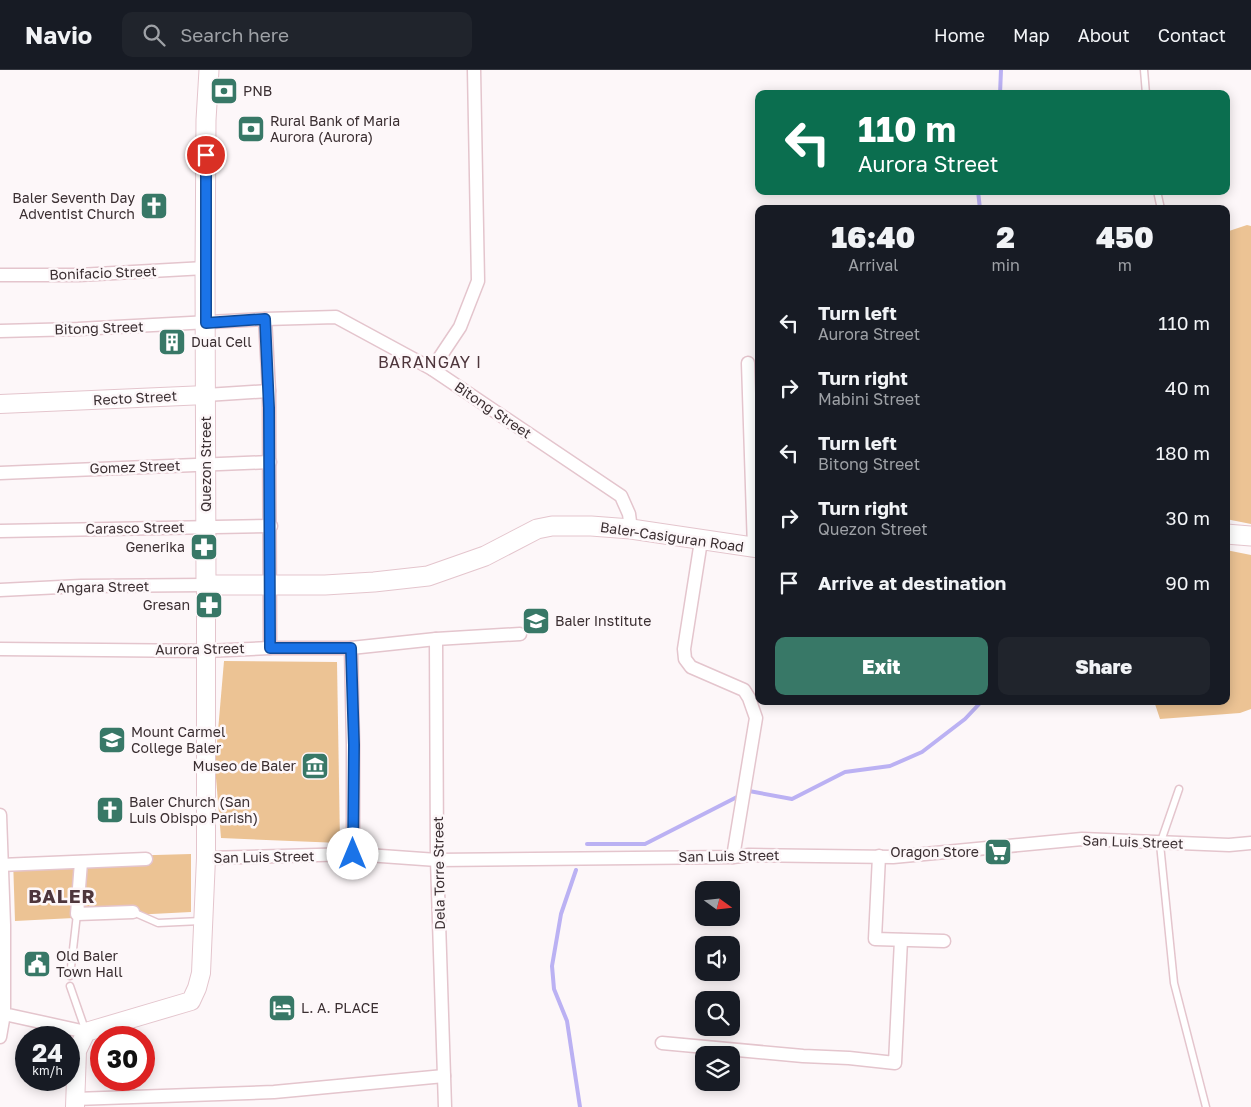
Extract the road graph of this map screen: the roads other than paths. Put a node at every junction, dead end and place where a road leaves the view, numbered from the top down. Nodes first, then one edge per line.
1 (209, 70) edge
2 (474, 70) edge
3 (1144, 70) edge
4 (1146, 90) edge
5 (205, 268) junction
6 (0, 275) edge
7 (265, 319) junction
8 (206, 323) junction
9 (0, 331) edge
10 (748, 363) dead end
11 (432, 369) junction
12 (269, 391) junction
13 (206, 395) junction
14 (0, 404) edge
15 (270, 462) junction
16 (206, 464) junction
17 (0, 473) edge
18 (755, 525) edge
19 (271, 526) junction
20 (206, 527) junction
21 (631, 529) junction
22 (0, 531) edge
23 (1230, 534) edge
24 (1251, 536) edge
25 (701, 541) junction
26 (755, 548) edge
27 (206, 585) junction
28 (271, 585) junction
29 (0, 590) edge
30 (520, 634) dead end
31 (436, 639) junction
32 (270, 648) junction
33 (351, 648) junction
34 (0, 650) edge
35 (206, 650) junction
36 (1179, 790) dead end
37 (0, 815) edge
38 (1251, 843) edge
39 (1160, 844) junction
40 (353, 854) junction
41 (879, 856) junction
42 (733, 857) junction
43 (206, 858) junction
44 (146, 860) dead end
45 (438, 860) junction
46 (81, 862) junction
47 (1, 865) edge
48 (133, 912) joint
49 (77, 914) junction
50 (202, 921) junction
51 (2, 925) edge
52 (901, 940) junction
53 (944, 941) dead end
54 (70, 976) dead end
55 (70, 986) dead end
56 (4, 1014) junction
57 (86, 1032) junction
58 (0, 1037) edge
59 (662, 1043) dead end
60 (444, 1076) junction
61 (75, 1103) edge
62 (444, 1107) edge
63 (1206, 1107) edge

1 - 5 main road, Quezon Street
2 - 11 street
3 - 4 lane
5 - 6 street, Bonifacio Street
5 - 8 main road, Quezon Street
7 - 8 street, Bitong Street
7 - 11 street, Bitong Street
7 - 12 street
8 - 9 street, Bitong Street
8 - 13 main road, Quezon Street
10 - 18 street
11 - 21 street, Bitong Street
12 - 13 street, Recto Street
12 - 15 street
13 - 14 street, Recto Street
13 - 16 main road, Quezon Street
15 - 16 street, Gomez Street
15 - 19 street
16 - 17 street, Gomez Street
16 - 20 main road, Quezon Street
19 - 20 street, Carasco Street
19 - 28 street
20 - 22 street, Carasco Street
20 - 27 main road, Quezon Street
21 - 25 main road, Baler-Casiguran Road
21 - 28 main road, Baler-Casiguran Road
23 - 24 main road
25 - 26 main road, Baler-Casiguran Road
25 - 42 street
27 - 28 main road, Baler-Casiguran Road
27 - 29 street, Angara Street
27 - 35 street, Quezon Street
28 - 32 street
30 - 31 street, Aurora Street
31 - 33 street, Aurora Street
31 - 45 street, Dela Torre Street
32 - 33 street, Aurora Street
32 - 35 street, Aurora Street
33 - 40 street
34 - 35 street, Aurora Street
35 - 43 street, Quezon Street
36 - 39 lane
37 - 47 street
38 - 39 street, San Luis Street
39 - 41 street, San Luis Street
39 - 63 lane
40 - 43 street, San Luis Street
40 - 45 street, San Luis Street
41 - 42 street, San Luis Street
41 - 52 street
42 - 45 street, San Luis Street
43 - 50 street, Quezon Street
44 - 46 street
45 - 60 street, Dela Torre Street
46 - 47 street
46 - 49 street
47 - 51 street
48 - 49 street
48 - 50 lane
49 - 54 lane
50 - 57 street, Quezon Street
51 - 56 street
52 - 53 street
52 - 59 street
55 - 57 lane
56 - 57 street
56 - 58 street
57 - 61 street
60 - 61 street
60 - 62 street, Dela Torre Street

